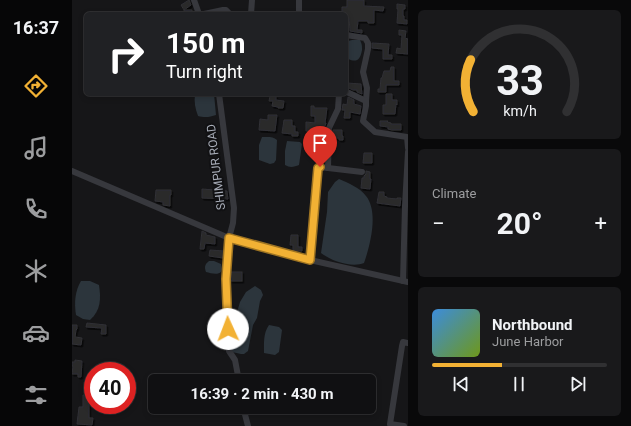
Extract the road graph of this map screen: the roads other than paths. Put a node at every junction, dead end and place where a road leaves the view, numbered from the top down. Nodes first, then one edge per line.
1 (194, 0) edge
2 (252, 0) edge
3 (299, 0) edge
4 (198, 12) edge
5 (214, 12) edge
6 (228, 12) edge
7 (252, 12) edge
8 (299, 12) edge
9 (348, 35) edge
10 (348, 92) edge
11 (218, 96) edge
12 (339, 96) edge
13 (366, 101) junction
14 (408, 148) edge
15 (408, 152) edge
16 (328, 168) junction
17 (72, 171) edge
18 (362, 172) dead end
19 (229, 238) junction
20 (310, 260) junction
21 (405, 282) edge
22 (408, 343) edge
23 (237, 374) edge
24 (245, 414) edge
25 (248, 426) edge
26 (404, 426) edge

1 - 4 street
2 - 7 street
3 - 8 street
5 - 6 street
9 - 13 street
10 - 13 street
11 - 19 street, SHIMPUR ROAD
12 - 16 street
13 - 14 street
15 - 21 street
16 - 18 street
16 - 20 street
17 - 19 street
19 - 20 street
19 - 23 street, SHIMPUR ROAD
20 - 21 street
22 - 26 street
24 - 25 street

